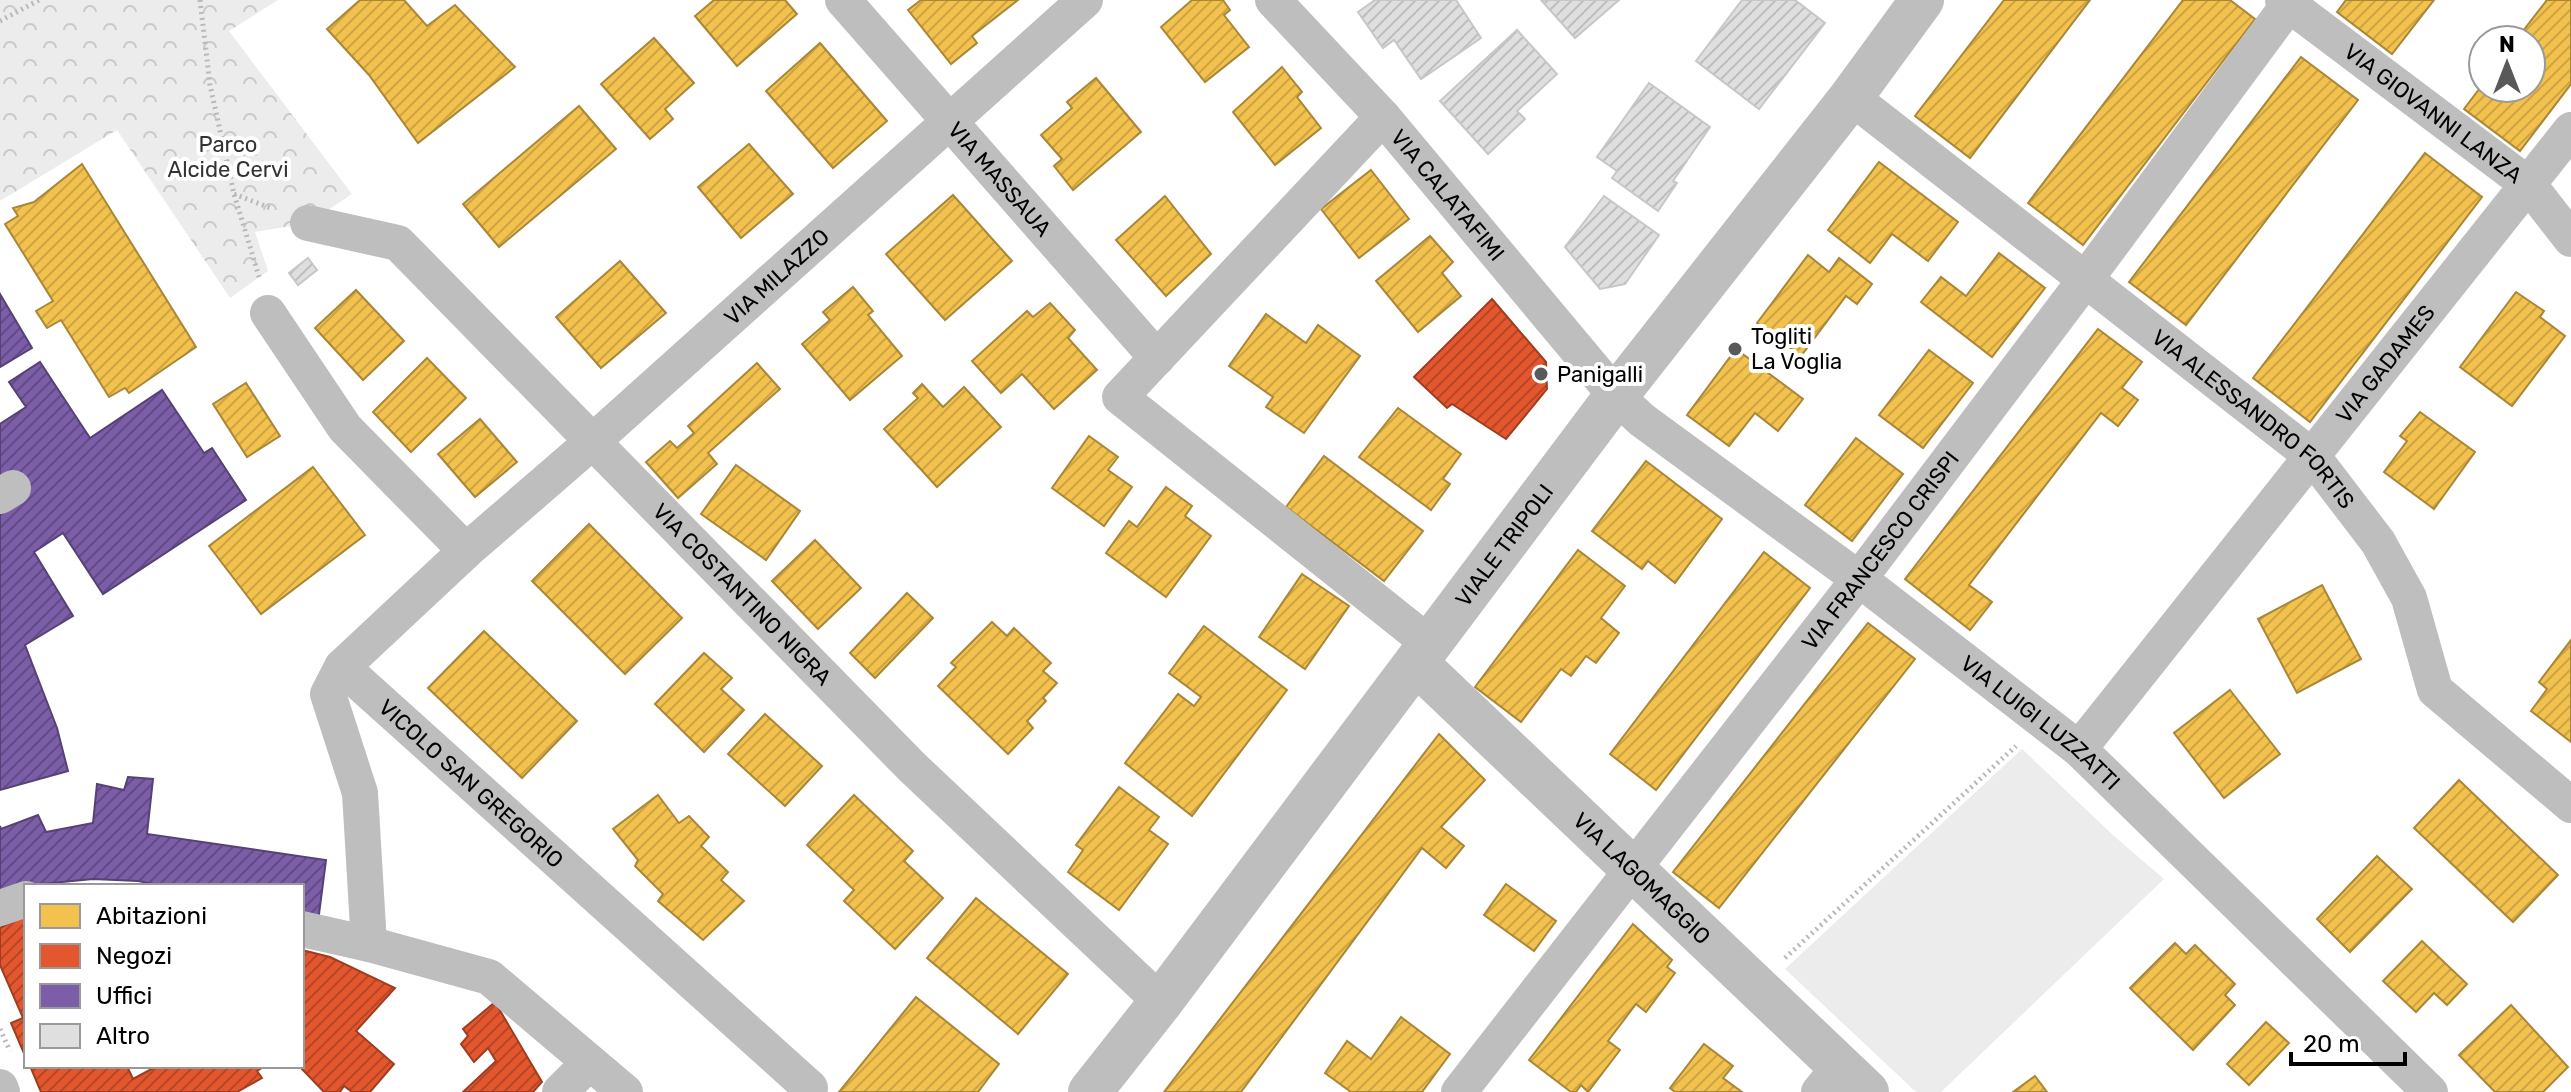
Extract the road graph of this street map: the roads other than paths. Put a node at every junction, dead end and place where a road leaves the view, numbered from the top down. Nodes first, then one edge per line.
1 (843, 0) edge
2 (1085, 0) edge
3 (1273, 0) edge
4 (1922, 0) edge
5 (2288, 2) edge
6 (1851, 97) junction
7 (1383, 117) junction
8 (949, 121) junction
9 (2571, 130) edge
10 (2529, 185) junction
11 (308, 223) dead end
12 (2571, 239) edge
13 (2085, 280) junction
14 (268, 313) road end
15 (1157, 358) junction
16 (1616, 396) junction
17 (592, 442) junction
18 (2313, 457) junction
19 (466, 551) junction
20 (1859, 579) junction
21 (1423, 653) junction
22 (342, 667) junction
23 (2079, 749) junction
24 (2571, 805) edge
25 (1634, 869) junction
26 (24, 900) edge
27 (0, 908) edge
28 (304, 929) edge
29 (369, 944) junction
30 (1161, 1002) junction
31 (589, 1063) junction
32 (1842, 1083) edge
33 (560, 1092) edge
34 (625, 1092) edge
35 (806, 1092) edge
36 (1090, 1092) edge
37 (1459, 1092) edge
38 (2430, 1092) edge

1 - 8 street, VIA MASSAUA
2 - 8 street, VIA MILAZZO
3 - 7 street, VIA CALATAFIMI
4 - 6 street, VIALE TRIPOLI
5 - 10 street, VIA GIOVANNI LANZA
5 - 13 street, VIA FRANCESCO CRISPI
6 - 13 street, VIA ALESSANDRO FORTIS
6 - 16 street, VIALE TRIPOLI
7 - 15 street
7 - 16 street, VIA CALATAFIMI
8 - 15 street, VIA MASSAUA
8 - 17 street, VIA MILAZZO
9 - 10 street, VIA GADAMES
10 - 12 street, VIA GIOVANNI LANZA
10 - 18 street, VIA GADAMES
11 - 17 street, VIA COSTANTINO NIGRA
13 - 18 street, VIA ALESSANDRO FORTIS
13 - 20 street, VIA FRANCESCO CRISPI
14 - 19 street
15 - 21 street
16 - 20 street, VIA LUIGI LUZZATTI
16 - 21 street, VIALE TRIPOLI
17 - 19 street, VIA MILAZZO
17 - 30 street, VIA COSTANTINO NIGRA
18 - 23 street, VIA GADAMES
18 - 24 street, VIA ALESSANDRO FORTIS
19 - 22 street, VIA MILAZZO
20 - 23 street, VIA LUIGI LUZZATTI
20 - 25 street, VIA FRANCESCO CRISPI
21 - 25 street, VIA LAGOMAGGIO
21 - 30 street, VIALE TRIPOLI
22 - 29 street
22 - 35 street, VICOLO SAN GREGORIO
23 - 38 street, VIA LUIGI LUZZATTI
25 - 32 street, VIA LAGOMAGGIO
25 - 37 street, VIA FRANCESCO CRISPI
26 - 27 street
28 - 29 street
29 - 31 street
30 - 36 street, VIALE TRIPOLI
31 - 33 street
31 - 34 street

